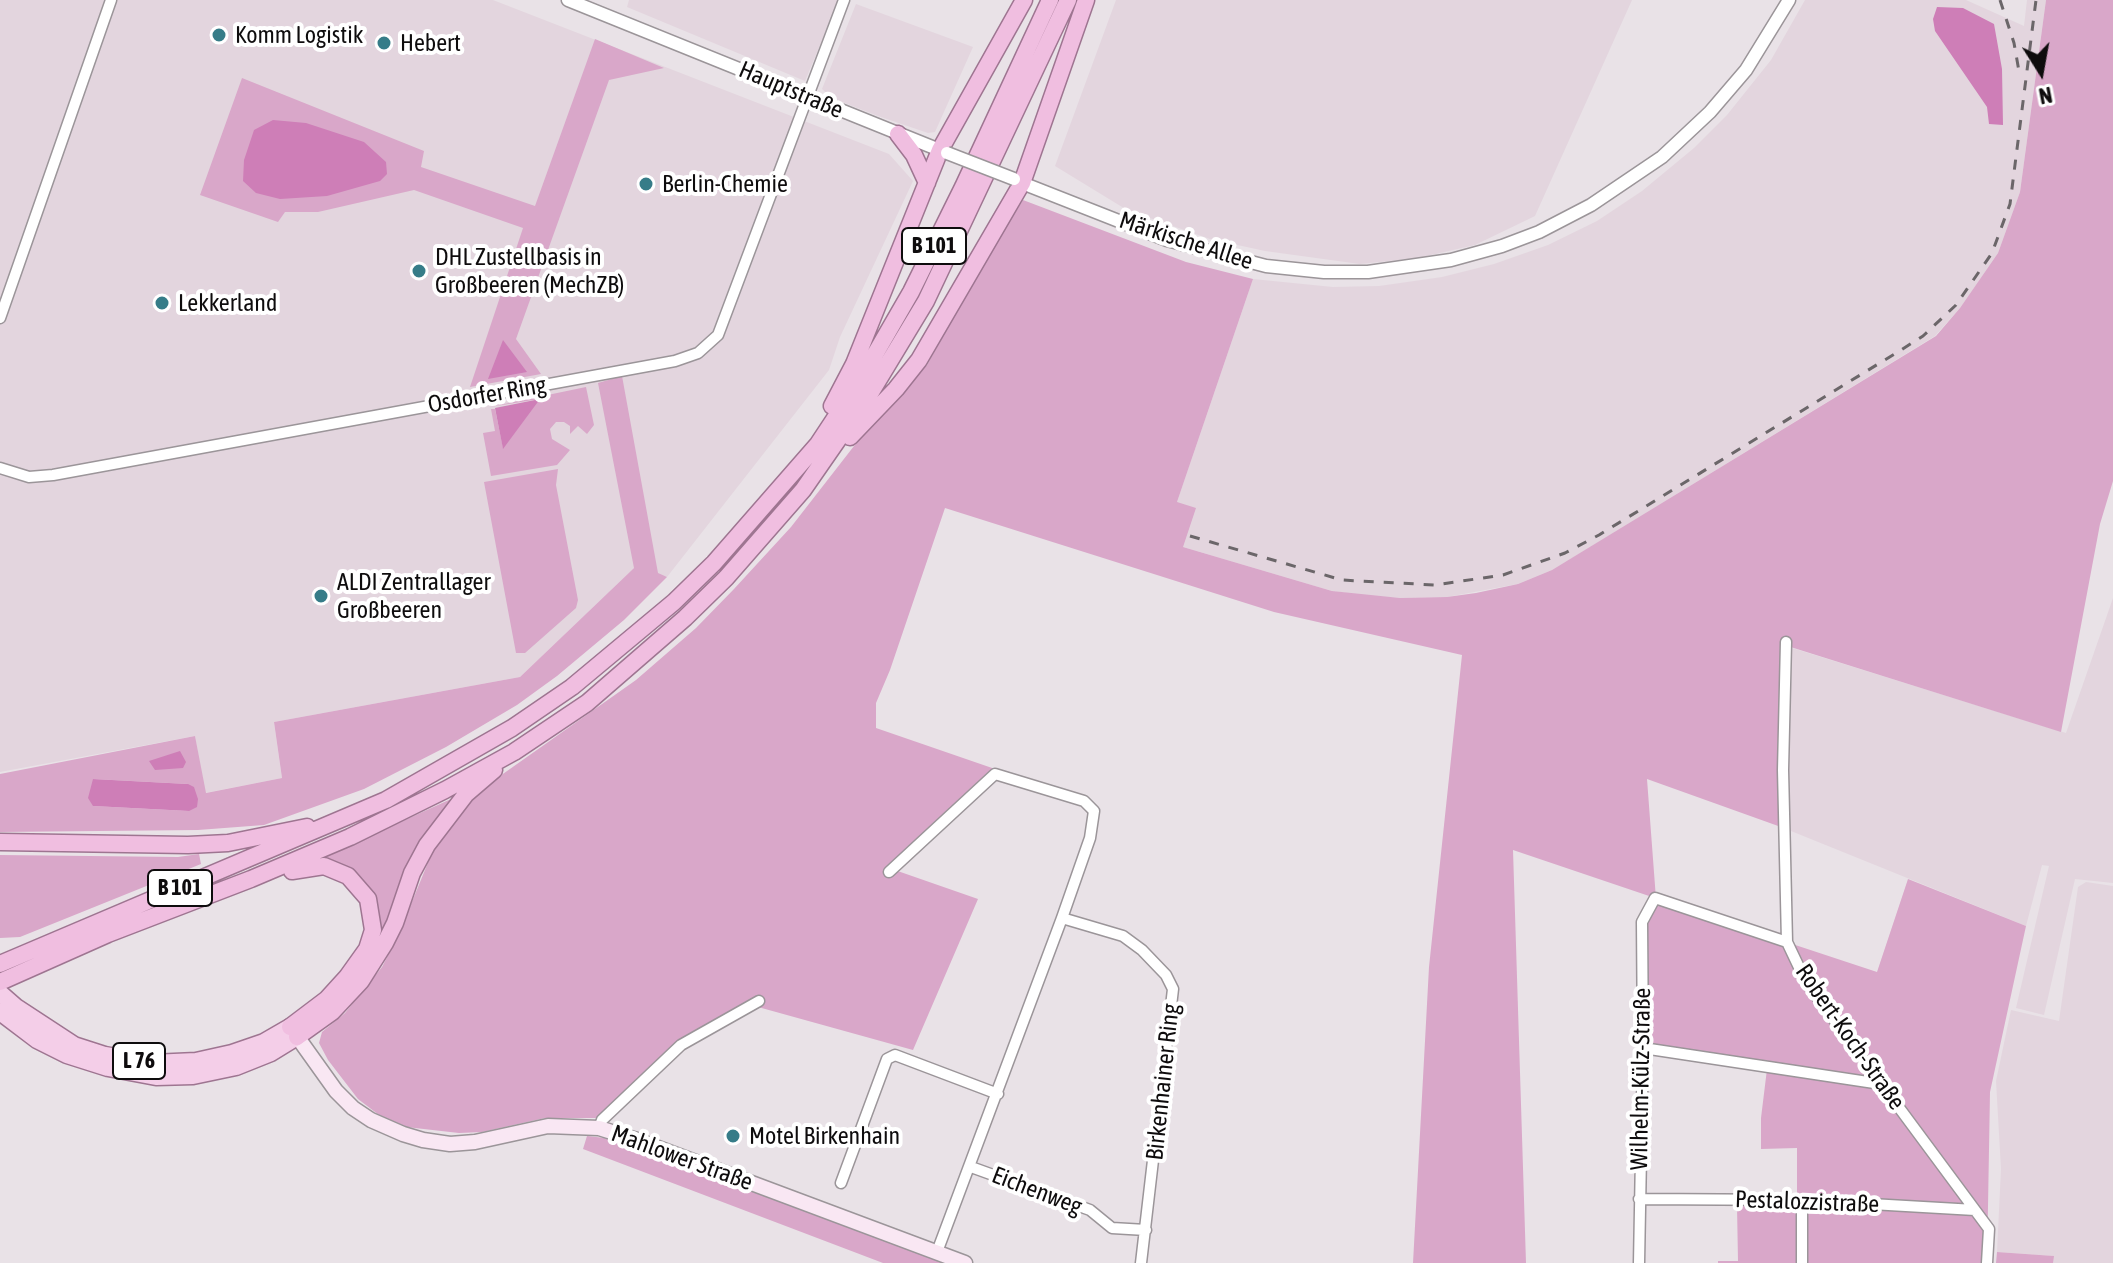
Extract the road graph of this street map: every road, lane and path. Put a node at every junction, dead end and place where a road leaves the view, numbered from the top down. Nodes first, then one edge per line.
1 (111, 0) edge
2 (568, 0) edge
3 (844, 0) edge
4 (1024, 0) edge
5 (1050, 0) edge
6 (1068, 0) edge
7 (1086, 0) edge
8 (1789, 0) edge
9 (807, 98) junction
10 (898, 134) junction
11 (943, 151) junction
12 (1018, 181) junction
13 (927, 183) junction
14 (0, 318) edge
15 (832, 451) junction
16 (0, 468) edge
17 (791, 476) junction
18 (1786, 642) dead end
19 (514, 752) junction
20 (359, 814) junction
21 (0, 842) edge
22 (889, 872) dead end
23 (251, 879) junction
24 (1062, 918) junction
25 (1787, 942) junction
26 (1, 963) edge
27 (7, 979) edge
28 (0, 993) edge
29 (759, 1001) dead end
30 (0, 1012) edge
31 (294, 1032) junction
32 (1643, 1048) junction
33 (1881, 1084) junction
34 (998, 1094) junction
35 (599, 1128) junction
36 (971, 1167) junction
37 (841, 1183) dead end
38 (1639, 1199) junction
39 (1802, 1200) junction
40 (1975, 1210) junction
41 (1146, 1230) junction
42 (937, 1252) junction
43 (965, 1263) edge
44 (1141, 1263) edge
45 (1639, 1263) edge
46 (1802, 1263) edge
47 (1987, 1263) edge

1 - 14 street
2 - 9 street, Hauptstraße
3 - 9 street, Osdorfer Ring
4 - 11 highway
5 - 17 highway, B 101
6 - 15 highway, B 101
7 - 12 highway
8 - 12 street, Märkische Allee
9 - 10 street, Hauptstraße
9 - 16 street, Osdorfer Ring
10 - 11 street, Hauptstraße
10 - 13 highway
11 - 12 street, Hauptstraße, bridge
11 - 13 highway
12 - 15 highway
13 - 17 highway
15 - 19 highway, B 101
17 - 20 highway, B 101
18 - 25 street, Robert-Koch-Straße
19 - 23 highway, B 101
19 - 31 highway
20 - 21 highway
20 - 26 highway, B 101
22 - 24 street
23 - 27 highway, B 101
23 - 31 highway
24 - 34 street
24 - 41 street, Birkenhainer Ring
25 - 32 street, Wilhelm-Külz-Straße
25 - 33 street, Robert-Koch-Straße
28 - 31 main road, L 76
29 - 35 street
30 - 31 main road, L 76
31 - 35 main road, Mahlower Straße
32 - 33 street
32 - 38 street, Wilhelm-Külz-Straße
33 - 40 street, Robert-Koch-Straße
34 - 36 street
34 - 37 street
35 - 42 main road, Mahlower Straße
36 - 41 street, Eichenweg
36 - 42 street
38 - 39 street, Pestalozzistraße
38 - 45 street, Wilhelm-Külz-Straße
39 - 40 street, Pestalozzistraße
39 - 46 street
40 - 47 street, Robert-Koch-Straße
41 - 44 street, Birkenhainer Ring
42 - 43 main road, Mahlower Straße

